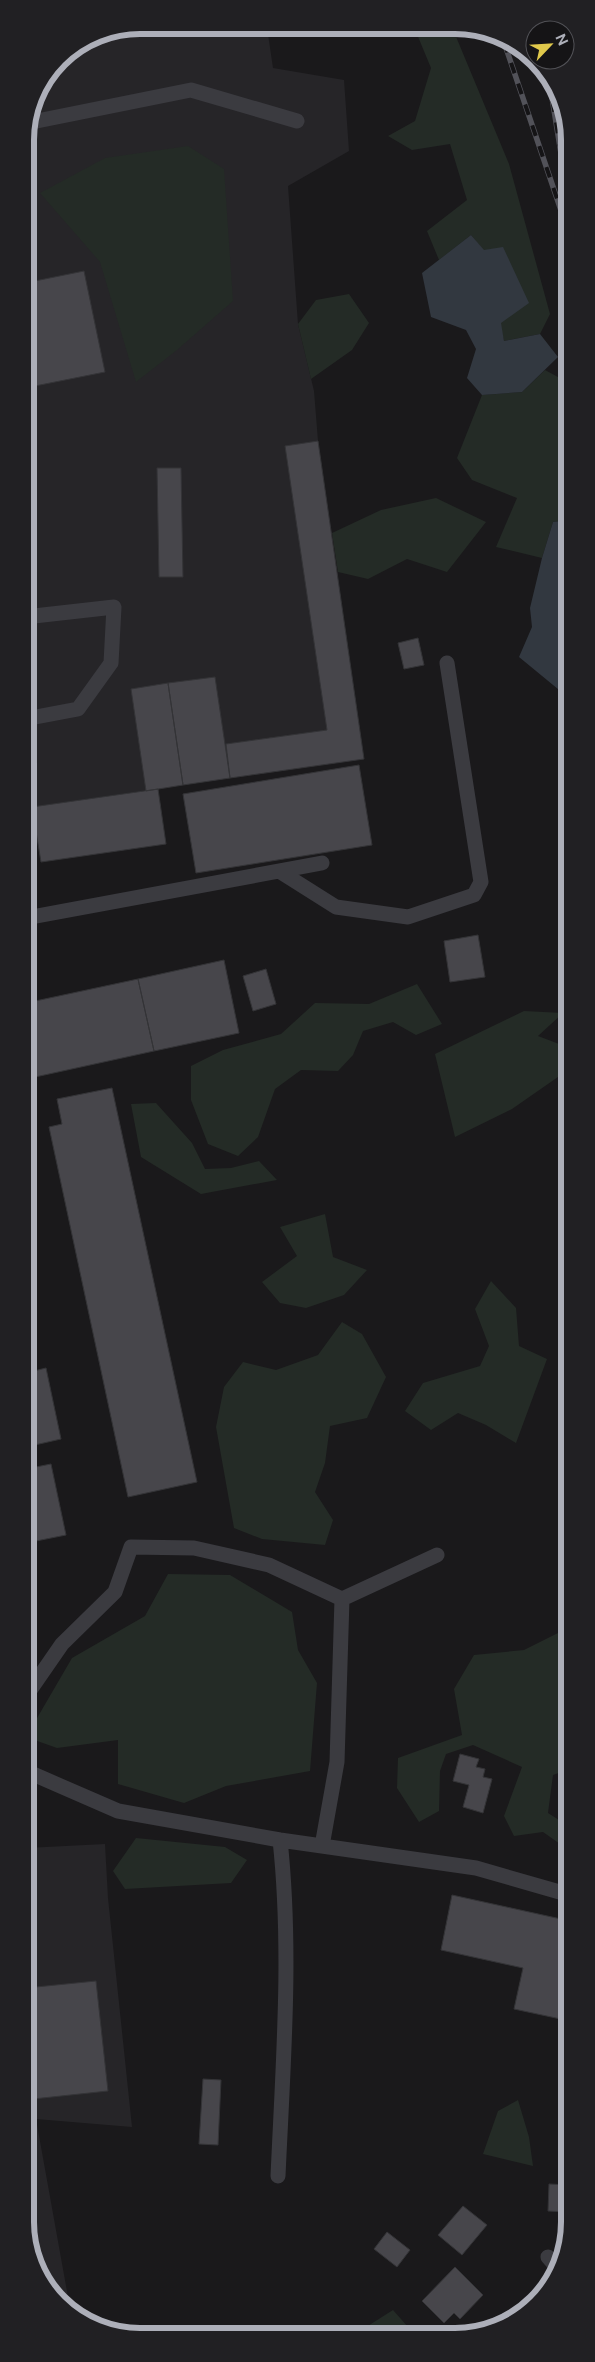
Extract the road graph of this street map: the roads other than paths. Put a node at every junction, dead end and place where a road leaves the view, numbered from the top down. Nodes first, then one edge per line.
1 (36, 121) edge
2 (297, 121) dead end
3 (34, 616) edge
4 (447, 663) dead end
5 (34, 717) edge
6 (322, 863) dead end
7 (279, 871) junction
8 (34, 917) edge
9 (437, 1555) dead end
10 (342, 1600) junction
11 (34, 1684) edge
12 (34, 1774) edge
13 (280, 1840) junction
14 (322, 1846) junction
15 (561, 1892) edge
16 (278, 2176) dead end

1 - 2 lane
3 - 5 lane
4 - 7 lane
6 - 7 lane
7 - 8 lane
9 - 10 lane
10 - 11 lane
10 - 14 lane
12 - 13 lane
13 - 14 lane
13 - 16 lane
14 - 15 lane

